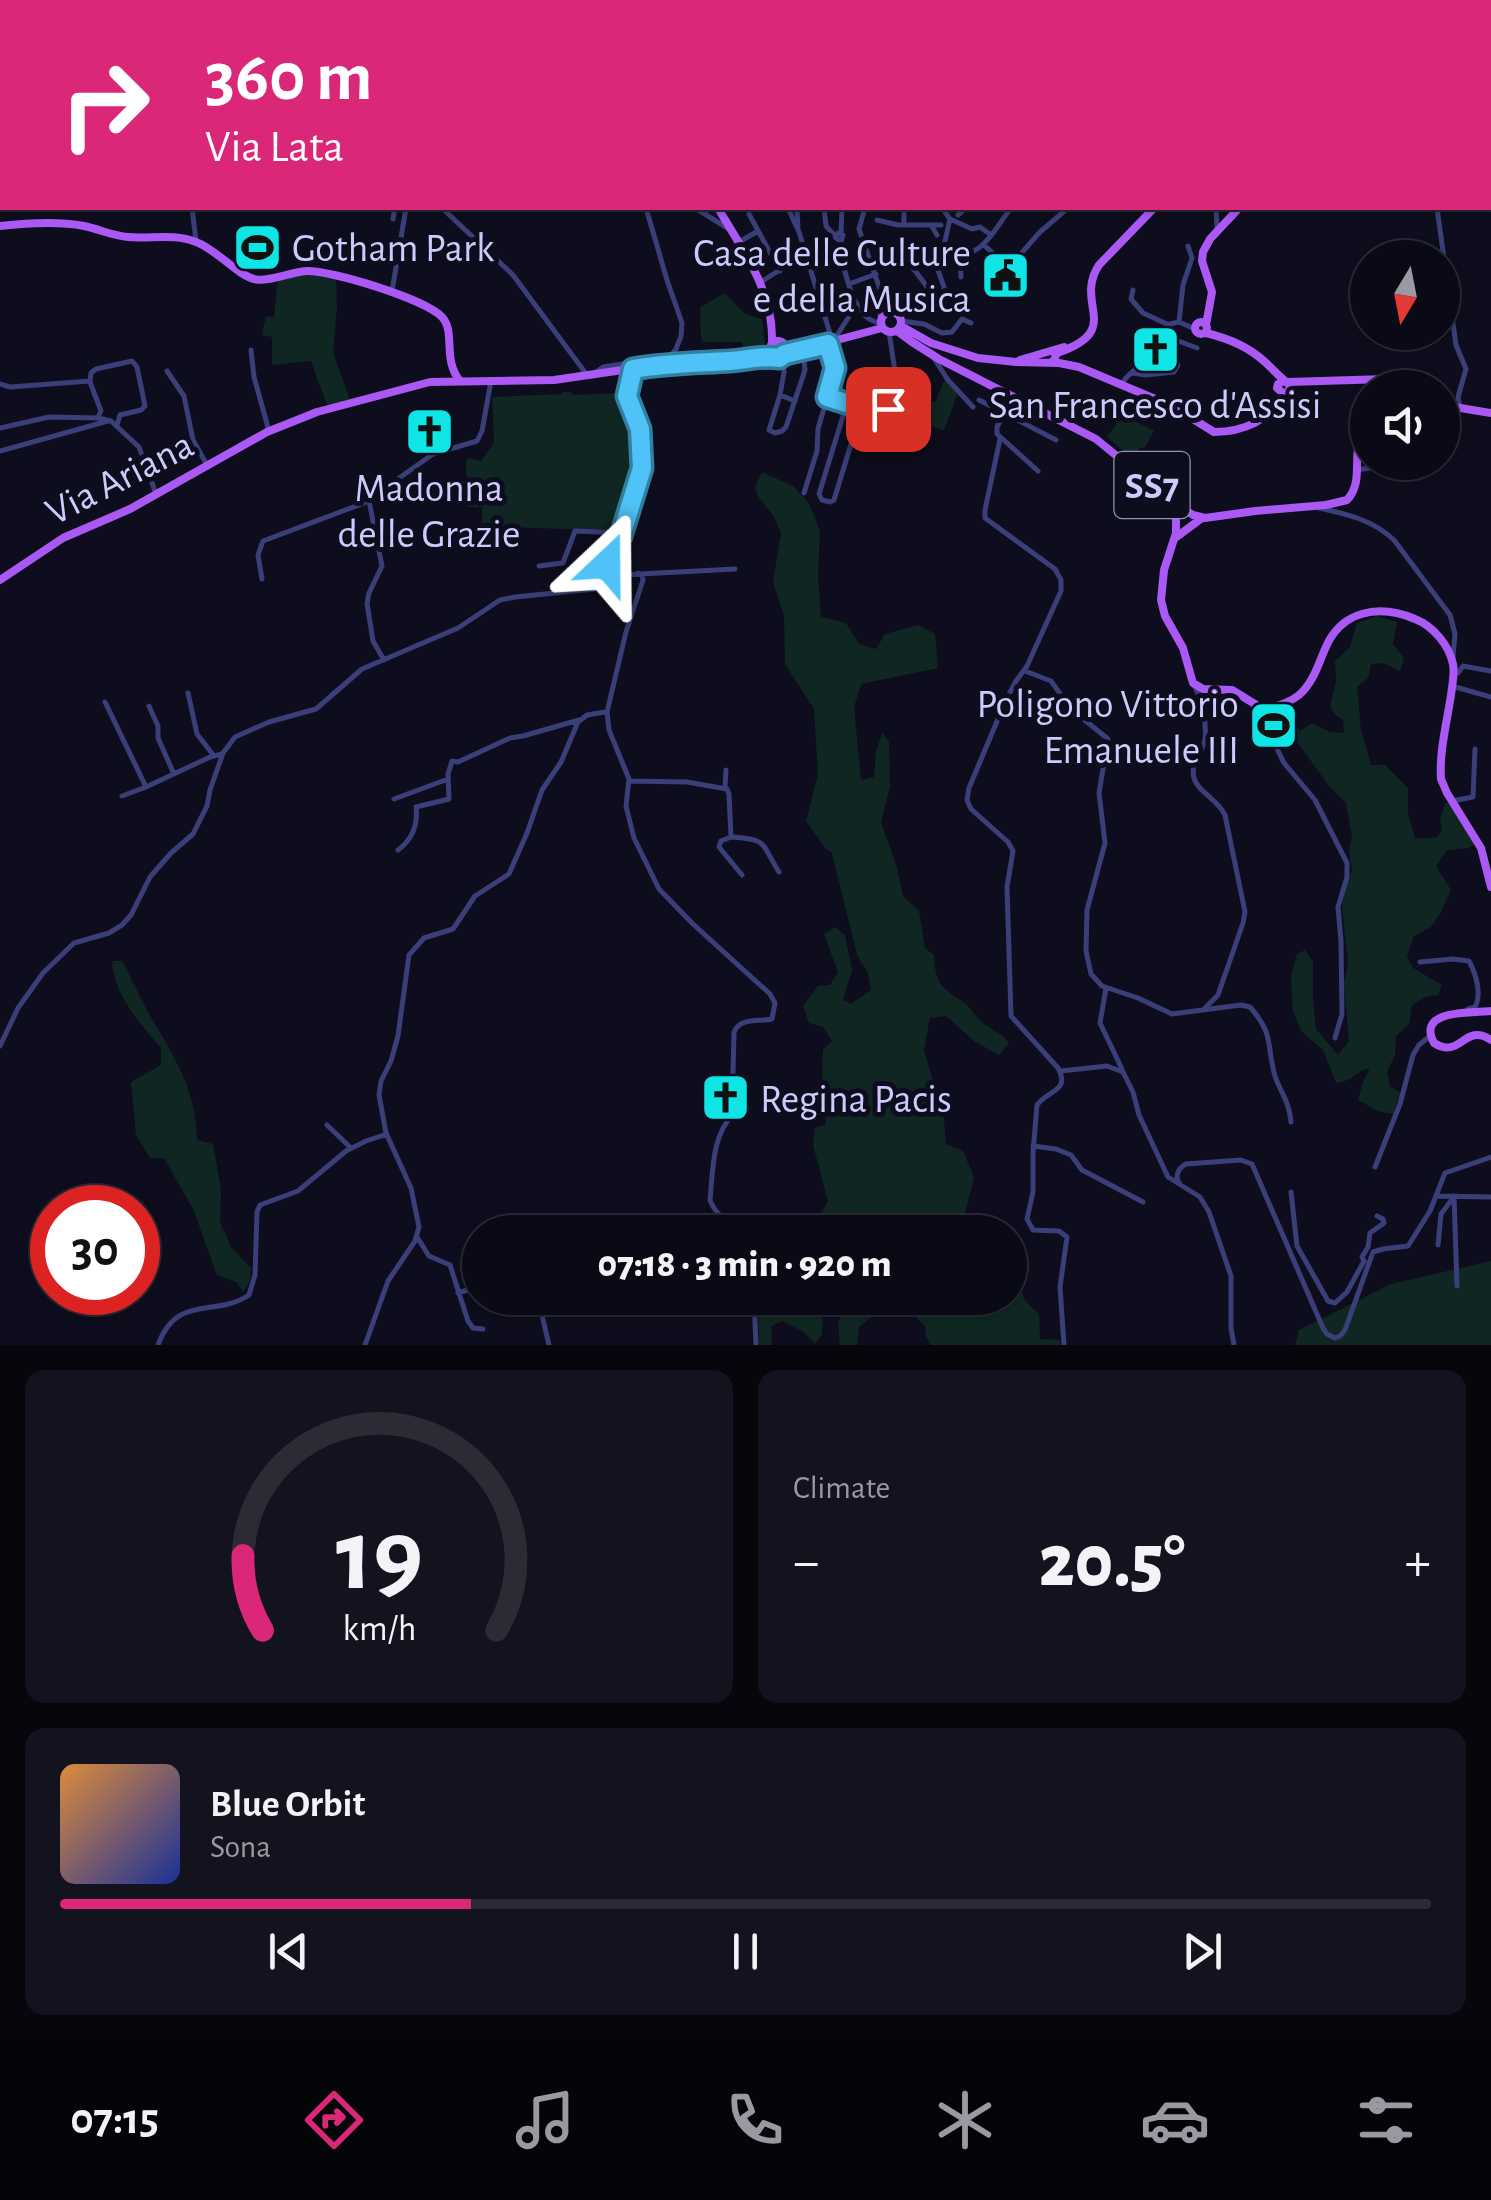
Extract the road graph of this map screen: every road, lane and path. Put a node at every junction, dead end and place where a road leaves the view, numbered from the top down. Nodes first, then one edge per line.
1 (192, 210) edge
2 (395, 210) edge
3 (406, 210) edge
4 (444, 210) edge
5 (647, 210) edge
6 (700, 210) edge
7 (715, 210) edge
8 (824, 210) edge
9 (842, 210) edge
10 (865, 210) edge
11 (904, 210) edge
12 (944, 210) edge
13 (964, 210) edge
14 (1009, 210) edge
15 (1066, 210) edge
16 (1152, 210) edge
17 (1216, 210) edge
18 (1236, 210) edge
19 (1437, 210) edge
20 (795, 213) edge
21 (749, 214) dead end
22 (711, 217) junction
23 (954, 218) junction
24 (394, 219) dead end
25 (878, 220) dead end
26 (931, 225) junction
27 (941, 225) dead end
28 (0, 226) edge
29 (904, 226) junction
30 (860, 229) junction
31 (732, 231) junction
32 (758, 231) junction
33 (1217, 231) junction
34 (936, 234) dead end
35 (838, 235) junction
36 (990, 235) junction
37 (864, 240) junction
38 (196, 242) junction
39 (738, 242) junction
40 (984, 245) junction
41 (1188, 246) dead end
42 (820, 252) dead end
43 (942, 254) junction
44 (806, 256) junction
45 (960, 256) junction
46 (780, 271) junction
47 (876, 274) junction
48 (961, 277) dead end
49 (761, 282) junction
50 (848, 284) junction
51 (1133, 290) dead end
52 (392, 292) junction
53 (883, 298) junction
54 (857, 304) junction
55 (971, 322) dead end
56 (1179, 322) junction
57 (1168, 324) junction
58 (892, 325) junction
59 (1201, 328) junction
60 (1168, 337) junction
61 (830, 344) junction
62 (1074, 345) junction
63 (1197, 348) dead end
64 (780, 349) junction
65 (250, 350) dead end
66 (1046, 351) junction
67 (1156, 353) junction
68 (932, 354) junction
69 (1016, 362) junction
70 (1053, 362) junction
71 (1039, 363) junction
72 (951, 364) junction
73 (635, 365) junction
74 (167, 371) dead end
75 (1130, 372) junction
76 (591, 375) junction
77 (946, 375) junction
78 (1350, 380) edge
79 (90, 381) junction
80 (491, 381) junction
81 (460, 382) junction
82 (0, 384) edge
83 (1121, 384) junction
84 (1284, 388) junction
85 (1460, 390) edge
86 (780, 395) junction
87 (1013, 395) junction
88 (827, 397) junction
89 (979, 400) dead end
90 (795, 401) junction
91 (899, 402) junction
92 (847, 403) junction
93 (1460, 406) edge
94 (973, 407) dead end
95 (862, 408) junction
96 (1004, 413) junction
97 (1491, 413) edge
98 (98, 418) junction
99 (114, 423) junction
100 (0, 428) edge
101 (904, 431) dead end
102 (268, 432) junction
103 (1000, 439) junction
104 (1056, 440) dead end
105 (0, 451) edge
106 (207, 466) junction
107 (1038, 471) dead end
108 (1355, 480) edge
109 (156, 494) junction
110 (804, 494) dead end
111 (369, 500) junction
112 (1173, 502) junction
113 (1312, 506) junction
114 (1187, 512) junction
115 (1202, 518) junction
116 (1176, 520) junction
117 (1188, 528) junction
118 (622, 533) junction
119 (1175, 538) junction
120 (539, 566) dead end
121 (735, 569) dead end
122 (609, 572) junction
123 (638, 574) junction
124 (0, 580) edge
125 (262, 580) dead end
126 (384, 660) junction
127 (1452, 661) junction
128 (1024, 671) junction
129 (1491, 672) edge
130 (1454, 674) junction
131 (1193, 682) junction
132 (1452, 686) junction
133 (188, 693) dead end
134 (1491, 696) edge
135 (105, 702) dead end
136 (149, 706) dead end
137 (1257, 707) junction
138 (607, 712) junction
139 (578, 720) junction
140 (1475, 749) dead end
141 (222, 754) junction
142 (214, 756) junction
143 (726, 770) dead end
144 (174, 774) junction
145 (448, 779) junction
146 (629, 781) junction
147 (146, 787) junction
148 (725, 788) junction
149 (122, 796) dead end
150 (394, 799) dead end
151 (1452, 802) junction
152 (731, 837) junction
153 (398, 850) dead end
154 (779, 872) dead end
155 (742, 875) dead end
156 (1491, 886) edge
157 (1420, 962) dead end
158 (1106, 988) junction
159 (1202, 1011) junction
160 (1491, 1012) edge
161 (1455, 1015) junction
162 (1430, 1036) junction
163 (1335, 1038) dead end
164 (1491, 1040) edge
165 (0, 1046) edge
166 (1061, 1071) junction
167 (1123, 1072) junction
168 (1291, 1122) dead end
169 (327, 1125) dead end
170 (387, 1134) junction
171 (1034, 1146) junction
172 (351, 1148) junction
173 (1491, 1157) edge
174 (1375, 1167) dead end
175 (1180, 1184) junction
176 (1291, 1192) dead end
177 (1436, 1196) junction
178 (1454, 1196) junction
179 (1491, 1196) edge
180 (1143, 1202) dead end
181 (721, 1215) edge
182 (1377, 1216) dead end
183 (417, 1237) junction
184 (1438, 1244) dead end
185 (1386, 1248) junction
186 (1364, 1261) junction
187 (1457, 1286) dead end
188 (462, 1292) edge
189 (458, 1293) junction
190 (542, 1315) edge
191 (756, 1315) edge
192 (483, 1329) dead end
193 (158, 1345) edge
194 (365, 1345) edge
195 (549, 1345) edge
196 (756, 1345) edge
197 (1064, 1345) edge
198 (1234, 1345) edge

1 - 38 street
2 - 24 street
3 - 52 street
4 - 76 street
5 - 73 street
6 - 22 street
7 - 22 street
7 - 31 main road
8 - 35 street
9 - 35 street
10 - 30 street
11 - 29 street
12 - 23 street
13 - 23 street
14 - 36 street
15 - 40 street
16 - 62 main road
17 - 33 street
18 - 33 main road
19 - 85 street
20 - 44 street
21 - 32 street
22 - 31 street
23 - 36 street
23 - 43 street
25 - 29 street
26 - 27 street
26 - 29 street
26 - 34 street
28 - 38 main road
30 - 35 street
30 - 37 street
31 - 39 main road
32 - 39 street
32 - 46 street
33 - 59 main road
35 - 50 street
36 - 40 street
37 - 43 street
37 - 47 street
38 - 52 main road
39 - 49 main road
40 - 45 street
41 - 56 street
42 - 44 street
43 - 45 street
44 - 46 street
44 - 61 street
45 - 48 street
46 - 49 street
47 - 50 street
47 - 53 street
49 - 64 main road
50 - 54 street
51 - 57 street
52 - 81 main road
53 - 58 street
53 - 58 street
54 - 58 street
54 - 61 street
55 - 58 street
56 - 57 street
56 - 59 street
57 - 60 street
58 - 61 main road
58 - 68 main road, SS7
58 - 69 main road
58 - 91 street
59 - 84 main road
60 - 63 street
60 - 67 street
61 - 64 main road
61 - 88 street
62 - 66 main road
62 - 70 main road
64 - 73 main road, Via Ariana
64 - 86 street
64 - 90 street
65 - 102 street
66 - 69 main road
66 - 71 main road
67 - 75 street
67 - 75 street
68 - 72 main road, SS7
68 - 77 street
69 - 71 main road
70 - 71 main road
70 - 83 main road
72 - 77 street
72 - 87 main road, SS7
73 - 76 main road, Via Ariana
73 - 118 street
74 - 106 street
75 - 83 street
76 - 80 main road, Via Ariana
77 - 94 street
78 - 84 main road
79 - 82 street
79 - 98 street
79 - 99 street
80 - 81 main road, Via Ariana
80 - 111 street
81 - 102 main road, Via Ariana
83 - 84 main road
86 - 90 street
86 - 90 street
87 - 96 street
87 - 112 main road, SS7
88 - 92 street
88 - 110 street
89 - 96 street
91 - 95 street
91 - 101 street
92 - 95 street
92 - 95 street
93 - 97 main road
96 - 103 street
96 - 104 street
98 - 99 street
98 - 100 street
99 - 105 street
99 - 109 street
102 - 106 main road, Via Ariana
103 - 107 street
103 - 128 street
106 - 109 main road, Via Ariana
108 - 113 main road, SS7
109 - 124 main road, Via Ariana
111 - 125 street
111 - 126 street
112 - 114 main road, SS7
112 - 116 main road
113 - 115 main road, SS7
113 - 127 street
114 - 115 main road, SS7
114 - 116 main road
114 - 117 main road
115 - 117 main road
116 - 119 main road
117 - 119 main road
118 - 120 street
118 - 122 street
119 - 131 main road
121 - 123 street
122 - 123 street
122 - 126 street
123 - 138 street
126 - 141 street
127 - 130 main road
127 - 137 main road
128 - 158 street
128 - 166 street
129 - 130 street
130 - 132 main road
131 - 137 main road
131 - 159 street
132 - 134 street
132 - 151 main road
133 - 142 street
135 - 147 street
136 - 144 street
137 - 163 street
138 - 139 street
138 - 146 street
139 - 145 street
139 - 170 street
140 - 151 street
141 - 142 street
141 - 165 street
142 - 144 street
143 - 148 street
144 - 147 street
145 - 150 street
145 - 153 street
146 - 148 street
146 - 181 street
147 - 149 street
148 - 152 street
151 - 156 main road
152 - 154 street
152 - 155 street
157 - 161 street
158 - 159 street
158 - 167 street
159 - 168 street
160 - 161 main road
161 - 162 main road
162 - 164 main road
162 - 174 street
166 - 167 street
166 - 171 street
167 - 175 street
169 - 172 street
170 - 172 street
170 - 183 street
171 - 180 street
171 - 197 street
172 - 193 street
173 - 177 street
175 - 185 street
175 - 198 street
176 - 186 street
177 - 178 street
177 - 185 street
178 - 179 street
178 - 184 street
178 - 187 street
182 - 186 street
183 - 189 street
183 - 194 street
185 - 186 street
188 - 189 street
189 - 192 street
190 - 195 street
191 - 196 street

